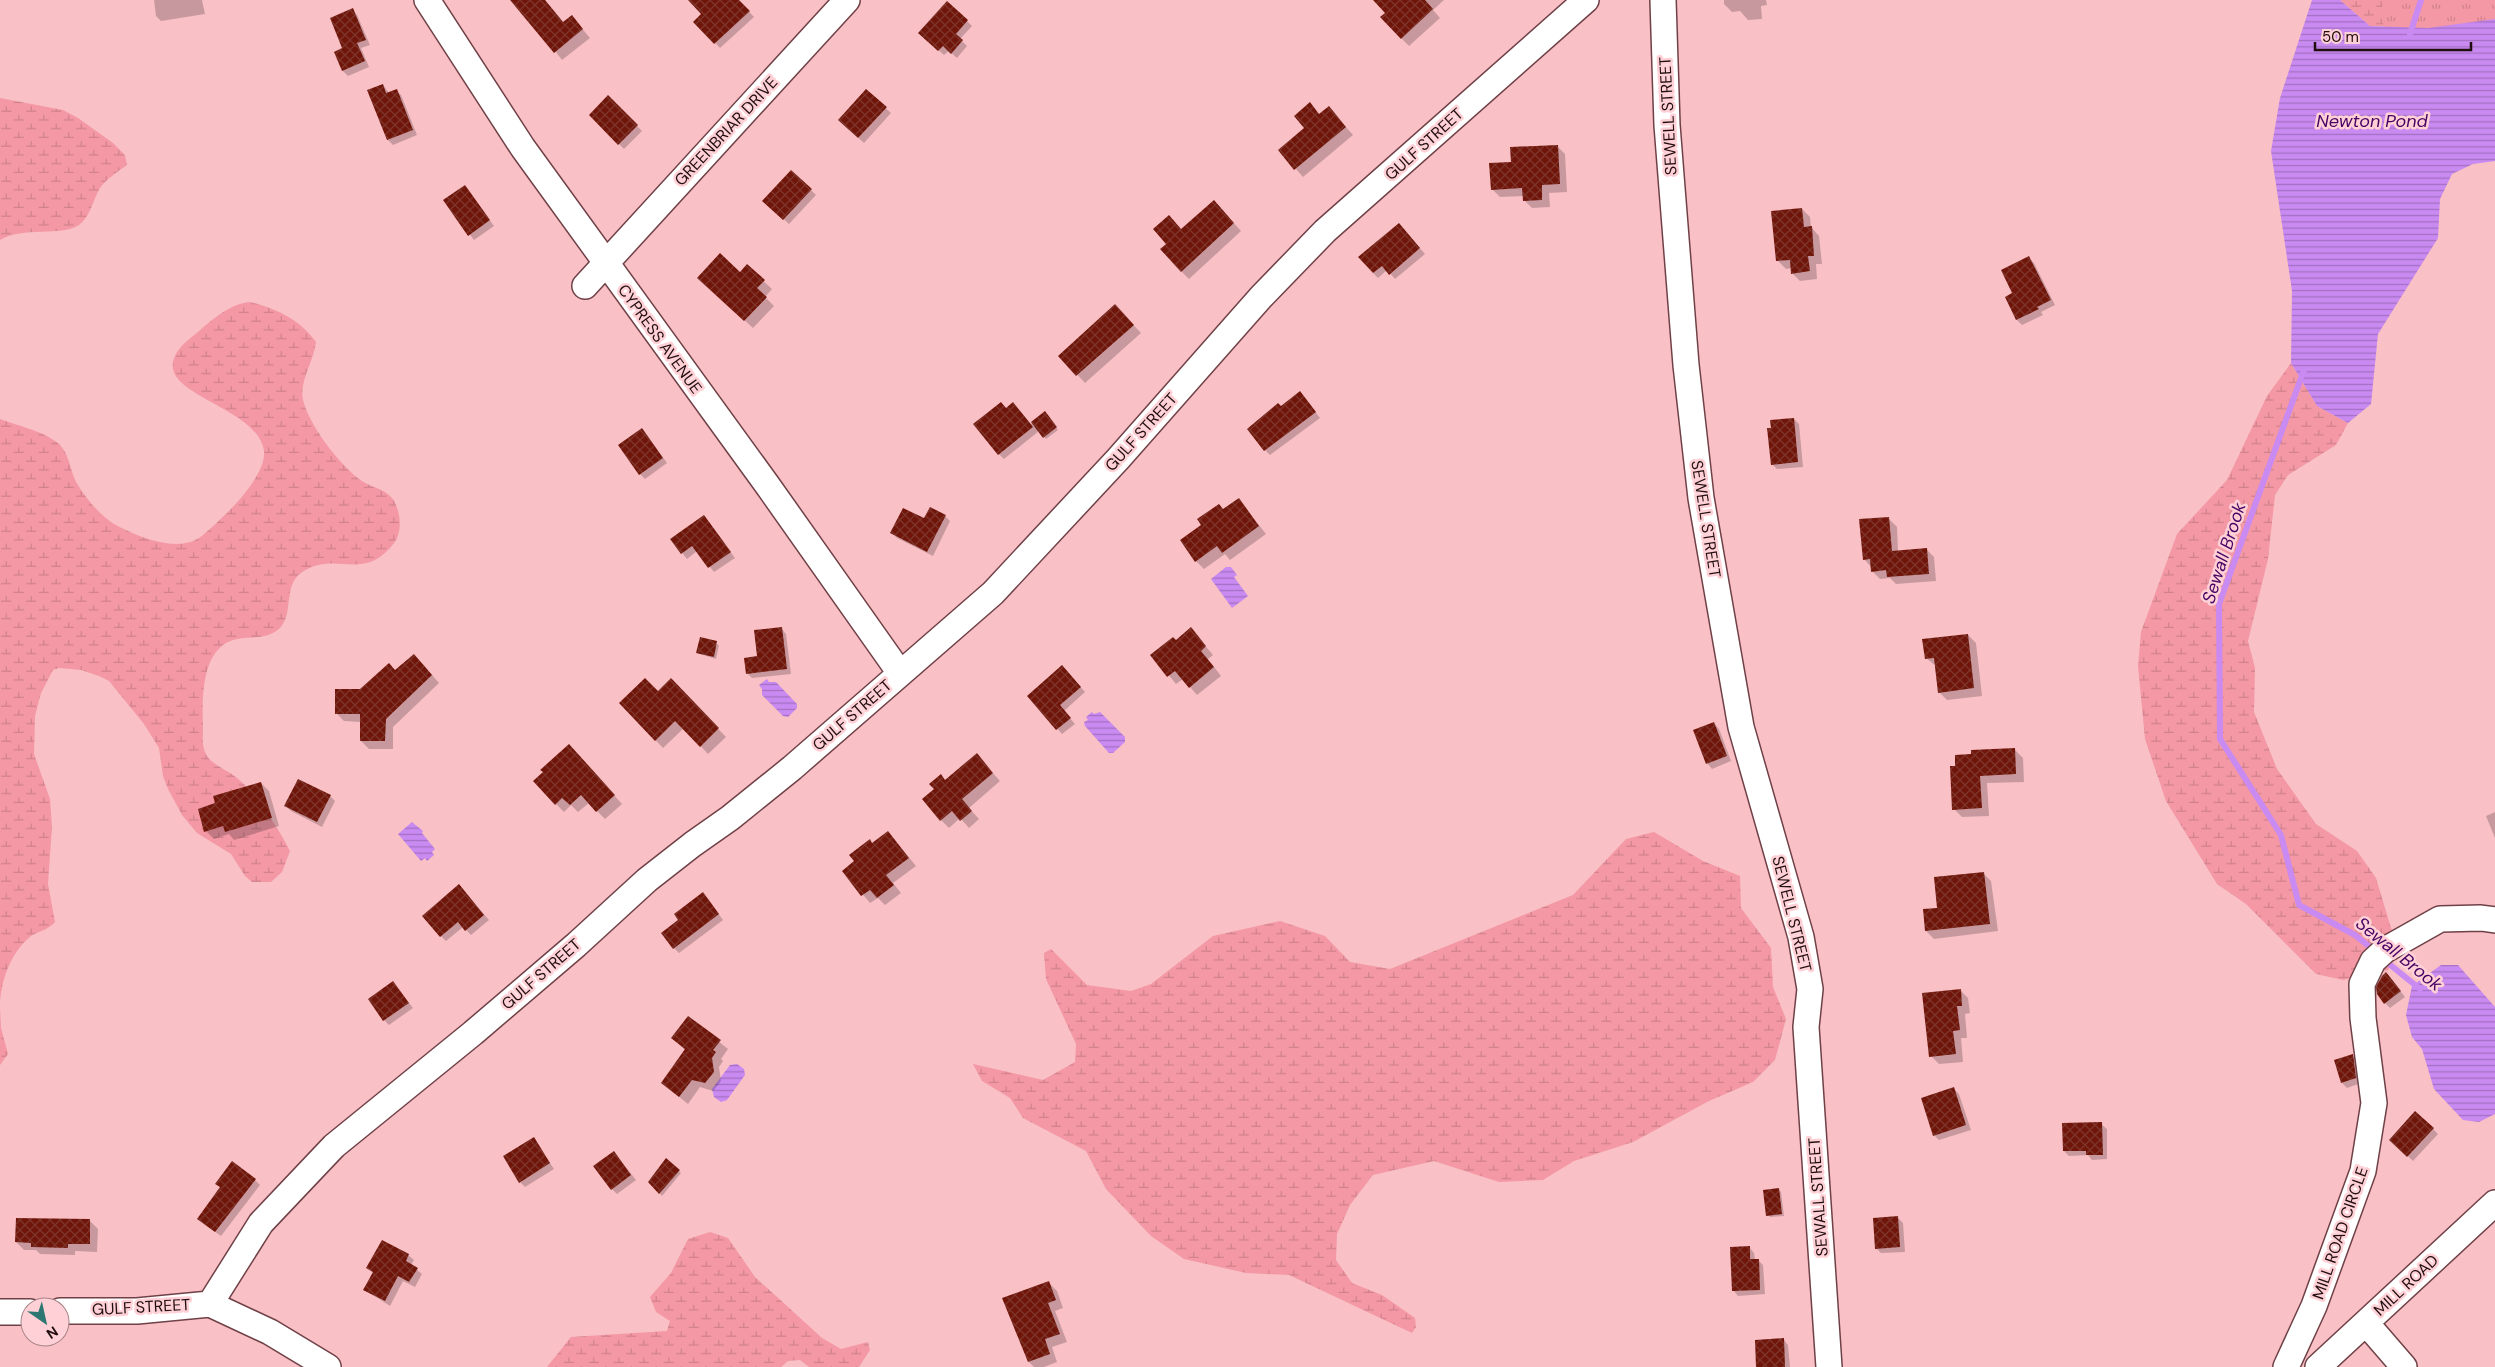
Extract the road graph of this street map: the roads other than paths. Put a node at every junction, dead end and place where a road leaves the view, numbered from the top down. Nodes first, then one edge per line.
1 (427, 0) edge
2 (848, 0) edge
3 (1586, 0) edge
4 (1663, 0) edge
5 (605, 263) junction
6 (585, 286) dead end
7 (900, 673) junction
8 (2495, 920) edge
9 (1806, 1027) joint
10 (2495, 1203) edge
11 (210, 1304) junction
12 (70, 1311) edge
13 (0, 1312) edge
14 (20, 1312) edge
15 (2366, 1323) junction
16 (328, 1367) edge
17 (1829, 1367) edge
18 (2286, 1367) edge
19 (2318, 1367) edge
20 (2404, 1367) edge

1 - 5 street, CYPRESS AVENUE
2 - 5 street, GREENBRIAR DRIVE
3 - 7 street, GULF STREET
4 - 9 street, SEWELL STREET
5 - 6 street, GREENBRIAR DRIVE
5 - 7 street, CYPRESS AVENUE
7 - 11 street, GULF STREET
8 - 18 street, MILL ROAD CIRCLE
9 - 17 street, SEWALL STREET
10 - 15 street, MILL ROAD
11 - 12 street, GULF STREET
11 - 16 street
13 - 14 street
15 - 19 street, MILL ROAD
15 - 20 street

